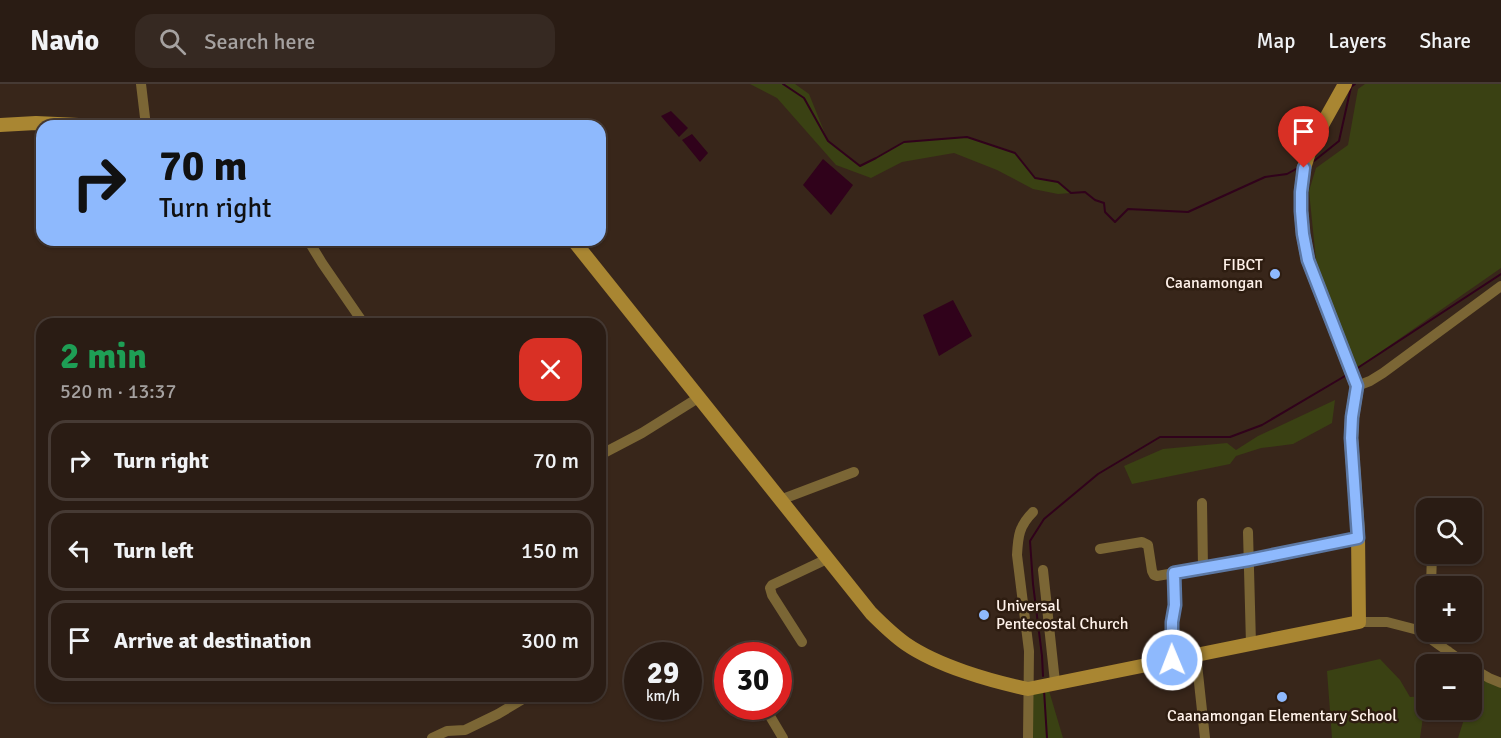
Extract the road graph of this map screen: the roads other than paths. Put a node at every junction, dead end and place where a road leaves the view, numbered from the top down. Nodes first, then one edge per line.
1 (141, 84) edge
2 (1346, 84) edge
3 (145, 120) edge
4 (36, 123) edge
5 (0, 125) edge
6 (312, 246) edge
7 (578, 246) edge
8 (1501, 286) edge
9 (360, 318) edge
10 (1357, 386) junction
11 (698, 398) junction
12 (606, 452) edge
13 (854, 472) dead end
14 (780, 500) junction
15 (1202, 503) dead end
16 (1032, 512) dead end
17 (1248, 532) dead end
18 (1358, 538) junction
19 (1100, 549) dead end
20 (827, 559) junction
21 (1249, 560) junction
22 (1203, 568) junction
23 (1043, 570) dead end
24 (1174, 573) junction
25 (1359, 622) junction
26 (1416, 629) edge
27 (802, 642) dead end
28 (1435, 642) edge
29 (1251, 644) junction
30 (1448, 651) junction
31 (1448, 654) edge
32 (1452, 654) edge
33 (1196, 655) junction
34 (1172, 660) junction
35 (1482, 674) edge
36 (1055, 682) junction
37 (1501, 683) edge
38 (1028, 689) junction
39 (518, 702) edge
40 (772, 720) edge
41 (432, 738) edge
42 (783, 738) edge
43 (1028, 738) edge
44 (1205, 738) edge

1 - 3 street
2 - 10 street
4 - 5 street
6 - 9 street
7 - 11 street
8 - 10 street
10 - 18 street
11 - 12 street
11 - 14 street
13 - 14 street
14 - 20 street
15 - 22 street
16 - 38 street
17 - 21 street
18 - 21 street
18 - 25 street
19 - 24 street
20 - 27 street
20 - 38 street
21 - 22 street
21 - 29 street
22 - 24 street
23 - 36 street
24 - 34 street
25 - 26 street
25 - 29 street
28 - 30 street
29 - 33 street
30 - 31 street
30 - 32 street
33 - 34 street
33 - 44 street
34 - 36 street
35 - 37 street
36 - 38 street
38 - 43 street
39 - 41 street
40 - 42 street

